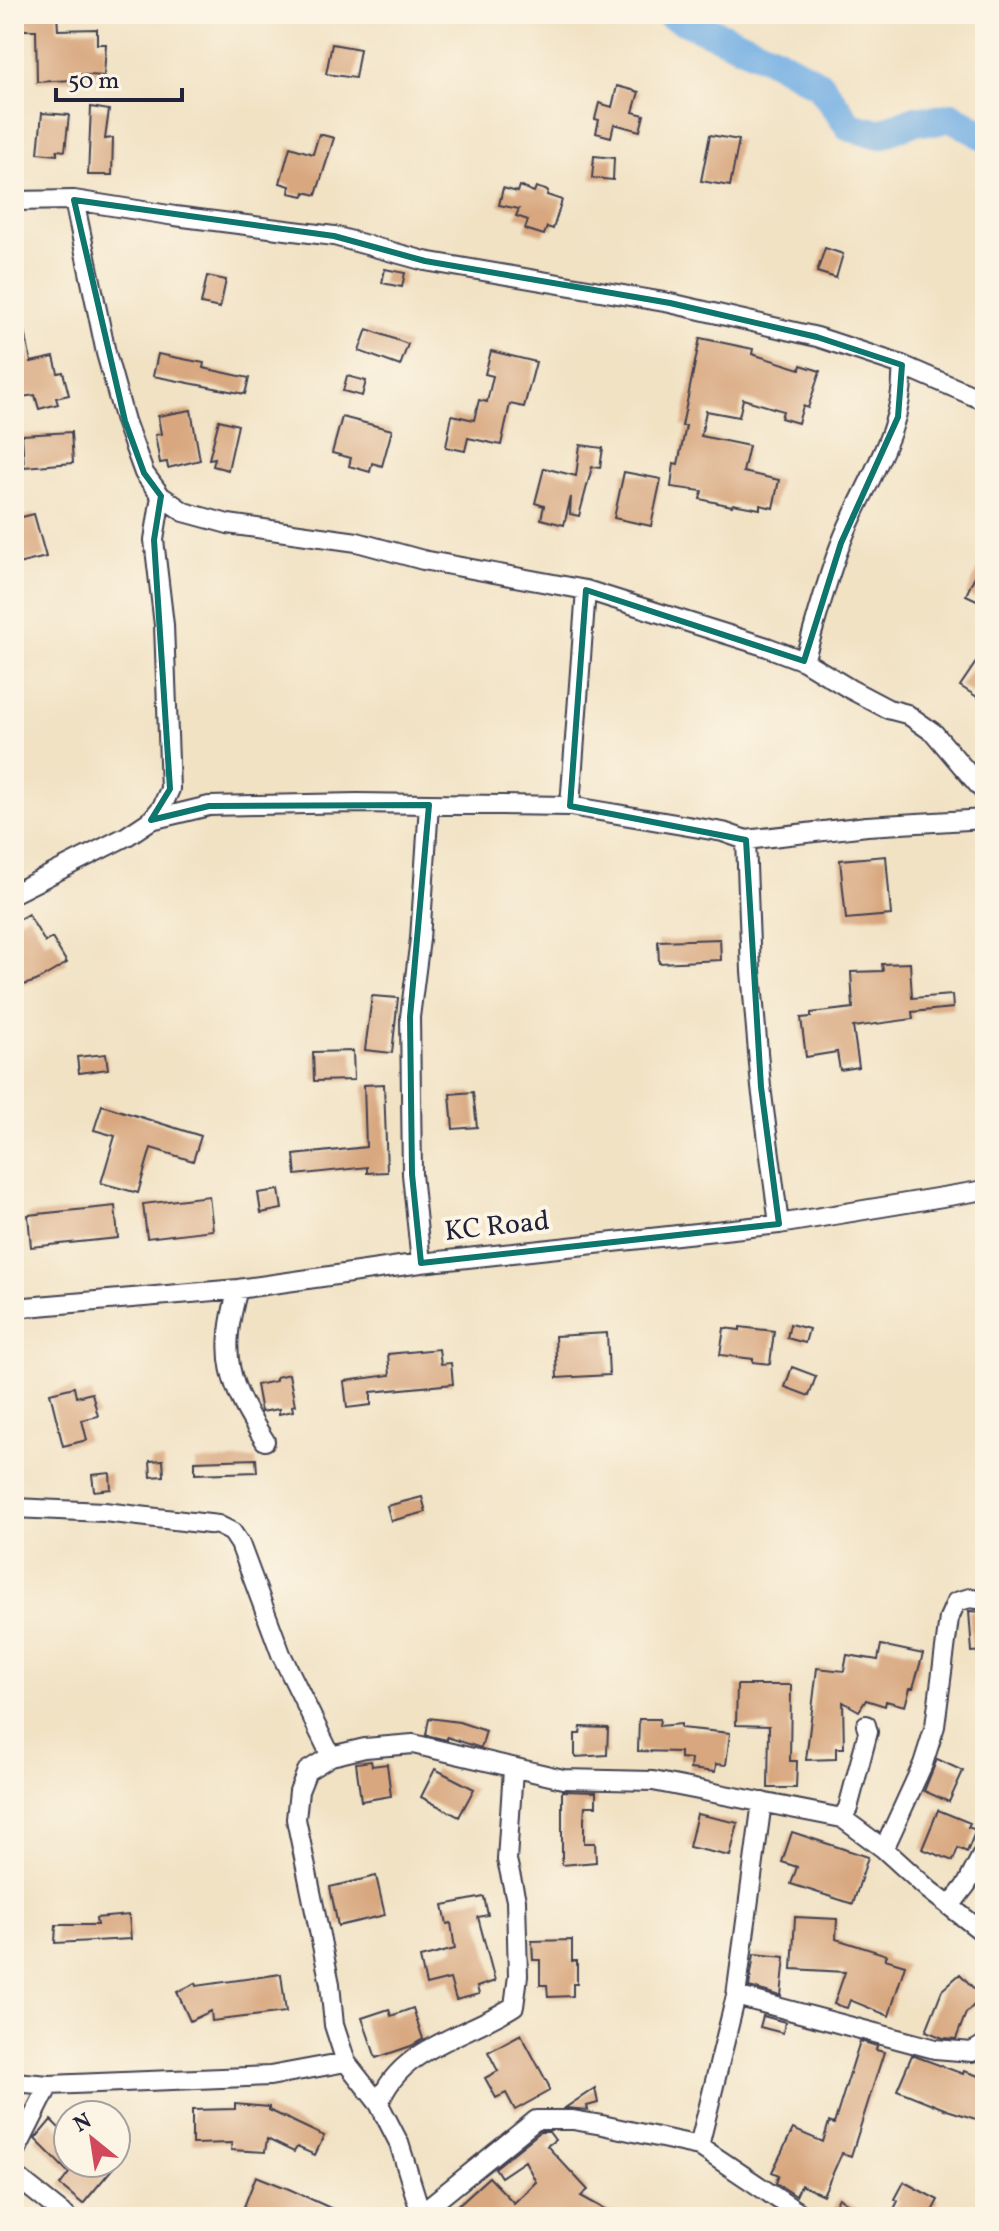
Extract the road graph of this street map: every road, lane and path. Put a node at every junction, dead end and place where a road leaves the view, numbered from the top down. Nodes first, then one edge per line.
1 (74, 200) junction
2 (14, 201) edge
3 (902, 365) junction
4 (985, 401) edge
5 (161, 496) junction
6 (586, 590) junction
7 (804, 661) junction
8 (985, 793) edge
9 (429, 805) junction
10 (570, 806) junction
11 (985, 819) edge
12 (151, 820) junction
13 (746, 840) junction
14 (14, 893) edge
15 (985, 1190) edge
16 (779, 1224) junction
17 (421, 1263) junction
18 (238, 1289) junction
19 (14, 1308) edge
20 (265, 1441) dead end
21 (14, 1508) edge
22 (985, 1600) edge
23 (866, 1725) dead end
24 (331, 1756) junction
25 (513, 1769) junction
26 (762, 1802) junction
27 (842, 1818) junction
28 (884, 1849) junction
29 (985, 1849) edge
30 (950, 1906) junction
31 (985, 1934) edge
32 (736, 1996) junction
33 (985, 2044) edge
34 (346, 2062) junction
35 (14, 2082) edge
36 (49, 2085) junction
37 (379, 2104) junction
38 (699, 2146) junction
39 (14, 2155) edge
40 (14, 2175) edge
41 (422, 2215) edge
42 (67, 2217) edge
43 (805, 2217) edge

1 - 2 street
1 - 3 street
1 - 5 street
3 - 4 street
3 - 7 street
5 - 6 street
5 - 12 street
6 - 7 street
6 - 10 street
7 - 8 street
9 - 10 street
9 - 12 street
9 - 17 street
10 - 13 street
11 - 13 street
12 - 14 street
13 - 16 street
15 - 16 street, KC Road
16 - 17 street, KC Road
17 - 18 street, KC Road
18 - 19 street, KC Road
18 - 20 street
21 - 24 street
22 - 28 street
23 - 27 street
24 - 25 street
24 - 34 street
25 - 26 street
25 - 37 street
26 - 27 street
26 - 32 street
27 - 28 street
28 - 30 street
29 - 30 street
30 - 31 street
32 - 33 street
32 - 38 street
34 - 36 street
34 - 37 street
35 - 36 street
36 - 39 street
37 - 41 street
38 - 41 street
38 - 43 street
40 - 42 street

